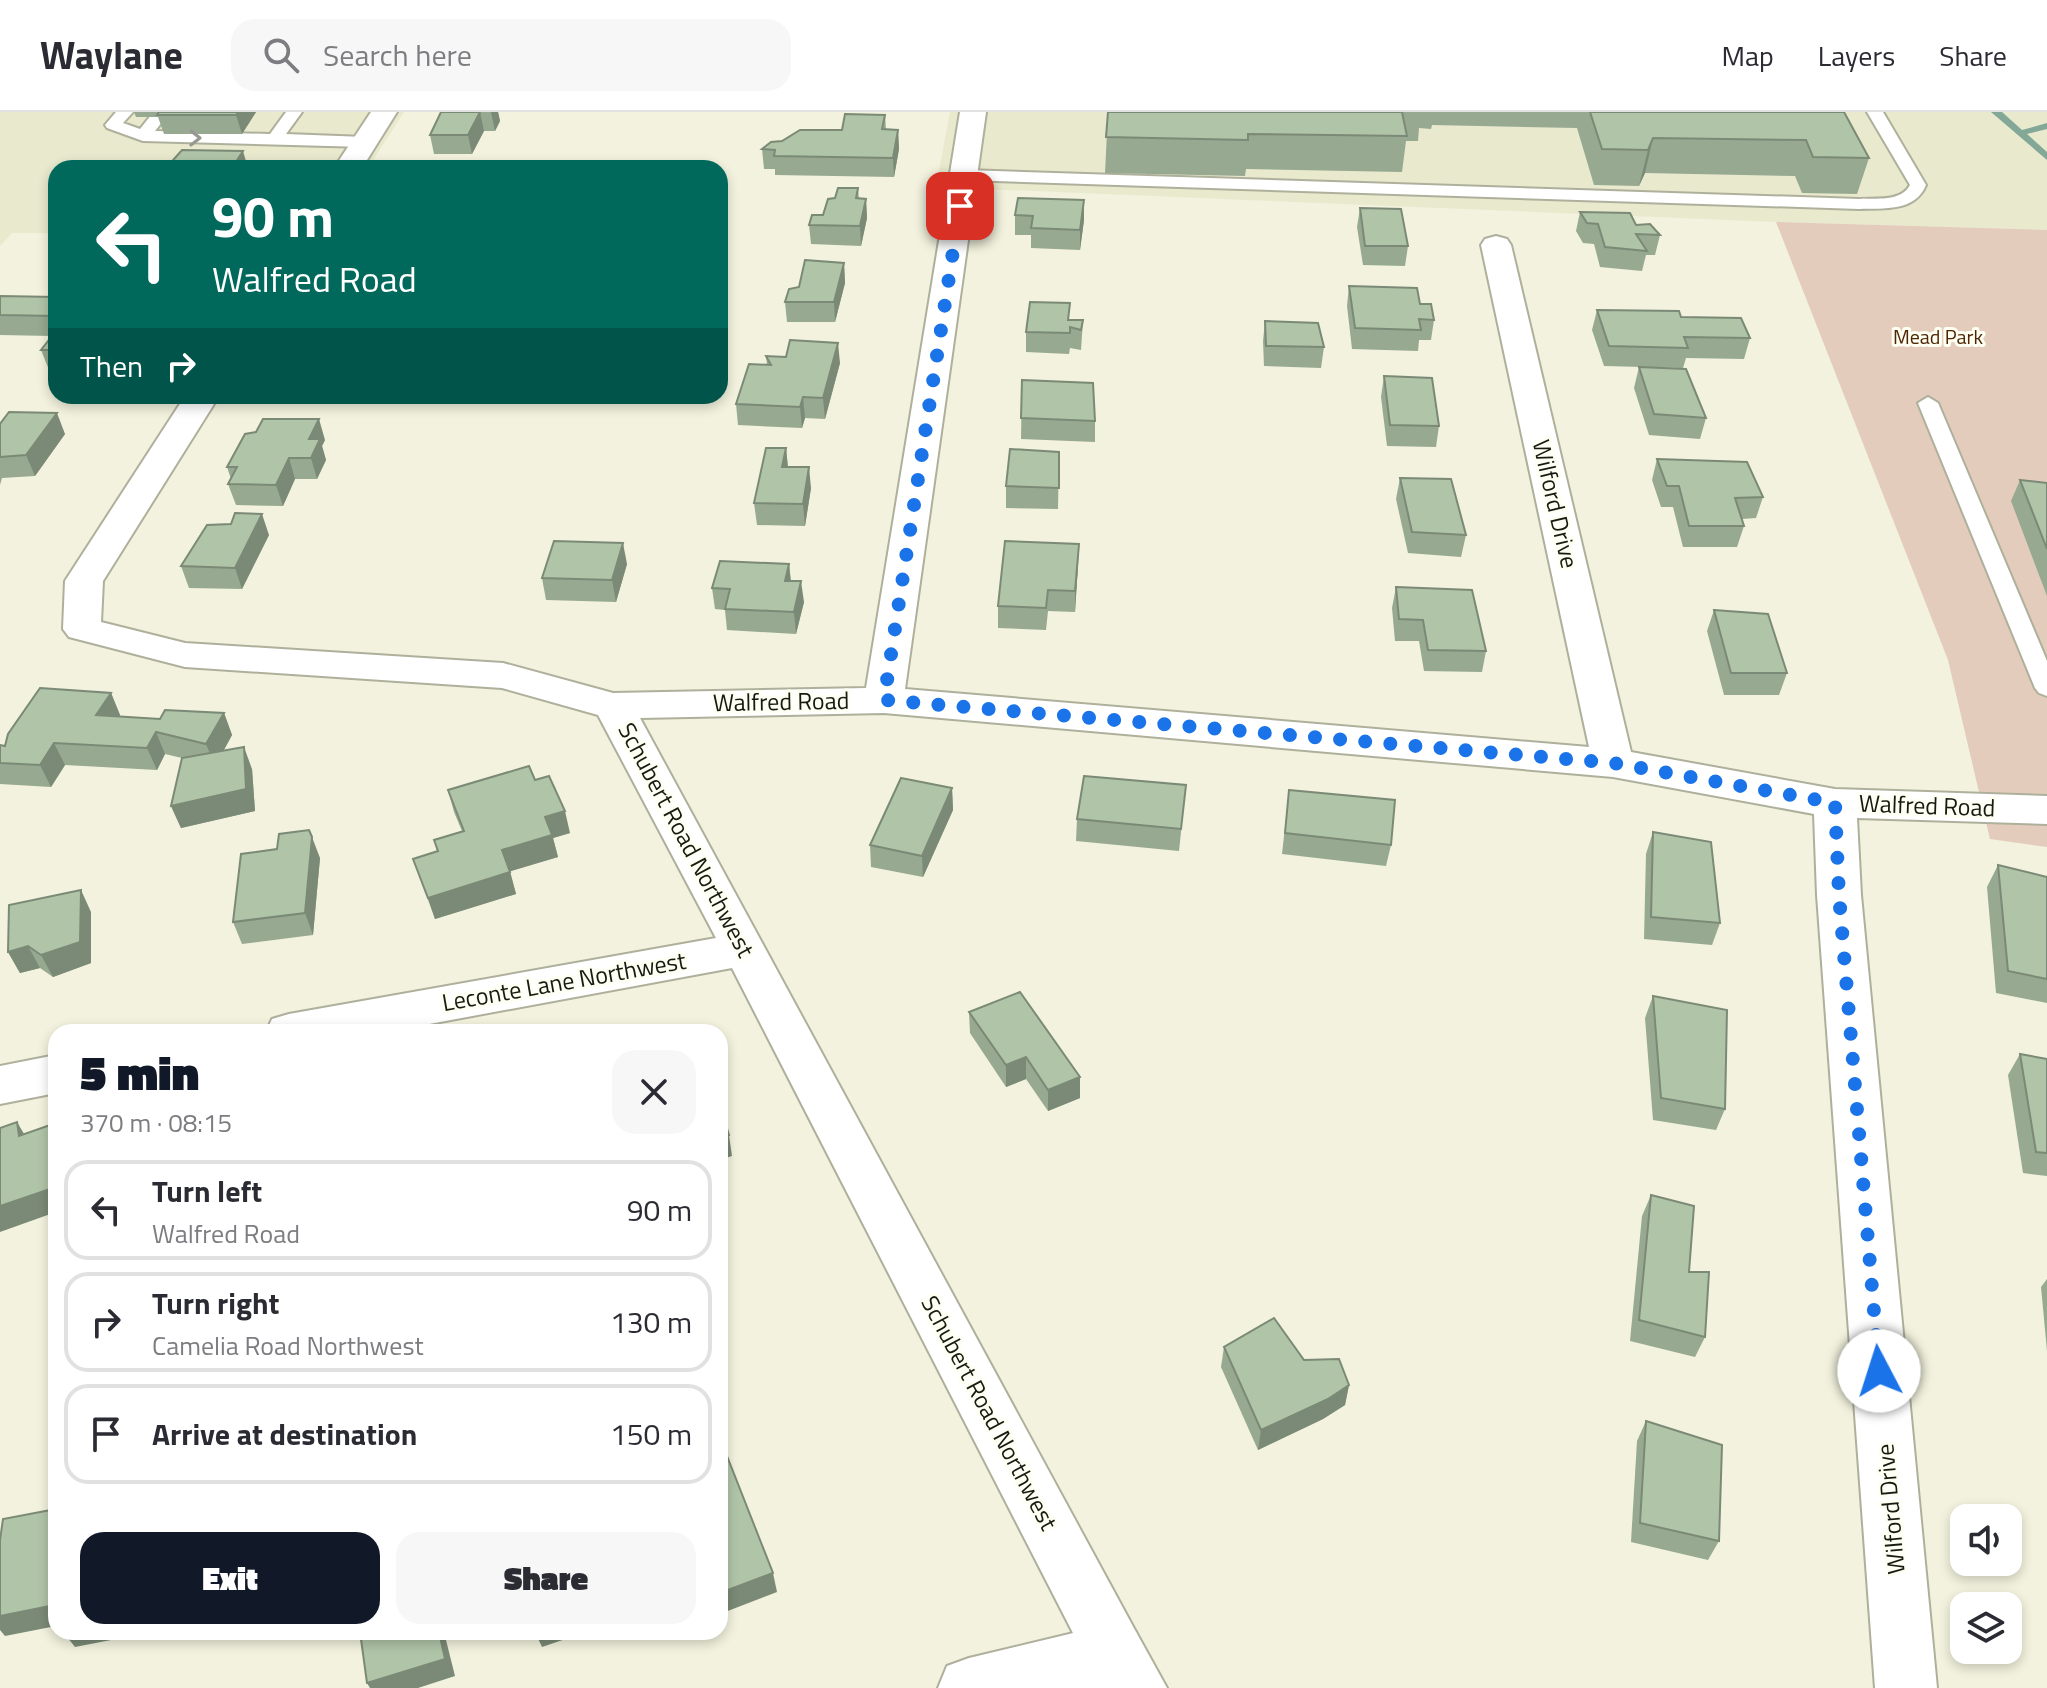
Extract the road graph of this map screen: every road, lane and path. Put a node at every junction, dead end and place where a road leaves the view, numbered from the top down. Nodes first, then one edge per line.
1 (125, 112) edge
2 (294, 112) edge
3 (384, 112) edge
4 (973, 112) edge
5 (1875, 112) edge
6 (158, 117) edge
7 (143, 136) junction
8 (275, 139) junction
9 (365, 142) junction
10 (353, 160) edge
11 (965, 175) junction
12 (1496, 245) dead end
13 (1928, 403) dead end
14 (197, 404) edge
15 (2047, 688) edge
16 (884, 700) junction
17 (613, 706) junction
18 (1613, 763) junction
19 (1835, 803) junction
20 (2047, 810) edge
21 (745, 949) junction
22 (333, 1024) edge
23 (48, 1076) edge
24 (0, 1085) edge
25 (1126, 1671) edge
26 (969, 1688) edge
27 (1906, 1688) edge

1 - 7 lane
2 - 8 lane
3 - 9 street
4 - 11 street
5 - 11 lane
6 - 7 lane
7 -> 8 lane
8 - 9 lane
9 - 10 street
11 - 16 street
12 - 18 street, Wilford Drive
13 - 15 lane
14 - 17 street, Schubert Road Northwest
16 - 17 street, Walfred Road
16 - 18 street, Walfred Road
17 - 21 street, Schubert Road Northwest
18 - 19 street, Walfred Road
19 - 20 street, Walfred Road
19 - 27 street, Wilford Drive
21 - 22 street, Leconte Lane Northwest
21 - 25 street, Schubert Road Northwest
23 - 24 street
25 - 26 street

